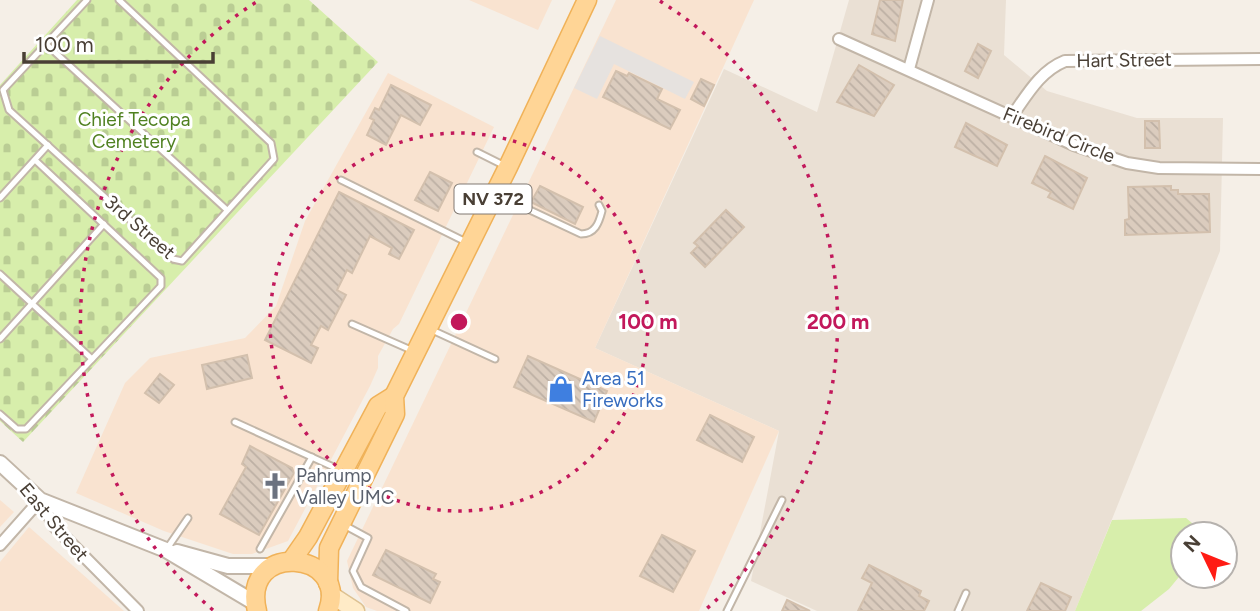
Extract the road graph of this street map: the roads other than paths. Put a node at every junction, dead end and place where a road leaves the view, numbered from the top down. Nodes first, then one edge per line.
1 (87, 0) edge
2 (119, 0) edge
3 (587, 0) edge
4 (928, 0) edge
5 (839, 39) dead end
6 (46, 44) junction
7 (1260, 59) edge
8 (909, 69) junction
9 (1012, 116) junction
10 (48, 145) junction
11 (477, 152) dead end
12 (35, 160) junction
13 (508, 167) junction
14 (1260, 169) edge
15 (341, 180) dead end
16 (495, 194) junction
17 (0, 198) edge
18 (599, 205) dead end
19 (228, 210) junction
20 (104, 224) junction
21 (471, 244) junction
22 (0, 274) edge
23 (32, 304) junction
24 (352, 324) dead end
25 (429, 329) junction
26 (0, 339) edge
27 (418, 353) junction
28 (92, 359) junction
29 (495, 359) dead end
30 (394, 397) junction
31 (0, 414) edge
32 (235, 422) dead end
33 (312, 457) junction
34 (0, 463) edge
35 (343, 472) junction
36 (40, 500) junction
37 (782, 500) dead end
38 (188, 518) dead end
39 (342, 523) junction
40 (0, 545) edge
41 (260, 549) dead end
42 (166, 550) junction
43 (292, 560) junction
44 (273, 566) junction
45 (966, 593) dead end
46 (328, 596) edge
47 (256, 607) edge
48 (138, 611) edge
49 (356, 611) edge
50 (405, 611) edge
51 (727, 611) edge
52 (958, 611) edge

1 - 6 lane, 3rd Street
2 - 19 lane, 3rd Street
3 - 13 main road, NV 372
4 - 8 street
5 - 8 street, Firebird Circle
6 - 10 lane, 3rd Street
6 - 19 lane
7 - 9 street, Hart Street
8 - 9 street, Firebird Circle
9 - 14 street, Firebird Circle
10 - 12 lane
10 - 19 lane, 3rd Street
11 - 13 lane
12 - 17 lane
12 - 20 lane
13 - 16 main road, NV 372
15 - 21 lane
16 - 18 lane
16 - 21 main road, NV 372
20 - 23 lane
20 - 28 lane
21 - 25 main road, NV 372
22 - 23 lane
23 - 26 lane
23 - 28 lane
24 - 27 lane
25 - 27 main road, NV 372
25 - 29 lane
27 - 30 main road, NV 372
28 - 31 lane
30 - 35 main road, NV 372
30 - 39 main road, NV 372
32 - 33 lane
33 - 35 lane
33 - 41 lane
34 - 36 street, East Street
35 - 43 main road, NV 372
36 - 40 street
36 - 42 street
36 - 48 street, East Street
37 - 51 lane
38 - 42 lane
39 - 46 main road, NV 372
39 - 50 lane
42 - 44 street
42 - 47 street
43 - 44 main road
43 - 46 main road
44 - 47 main road
45 - 52 lane
46 - 49 main road

